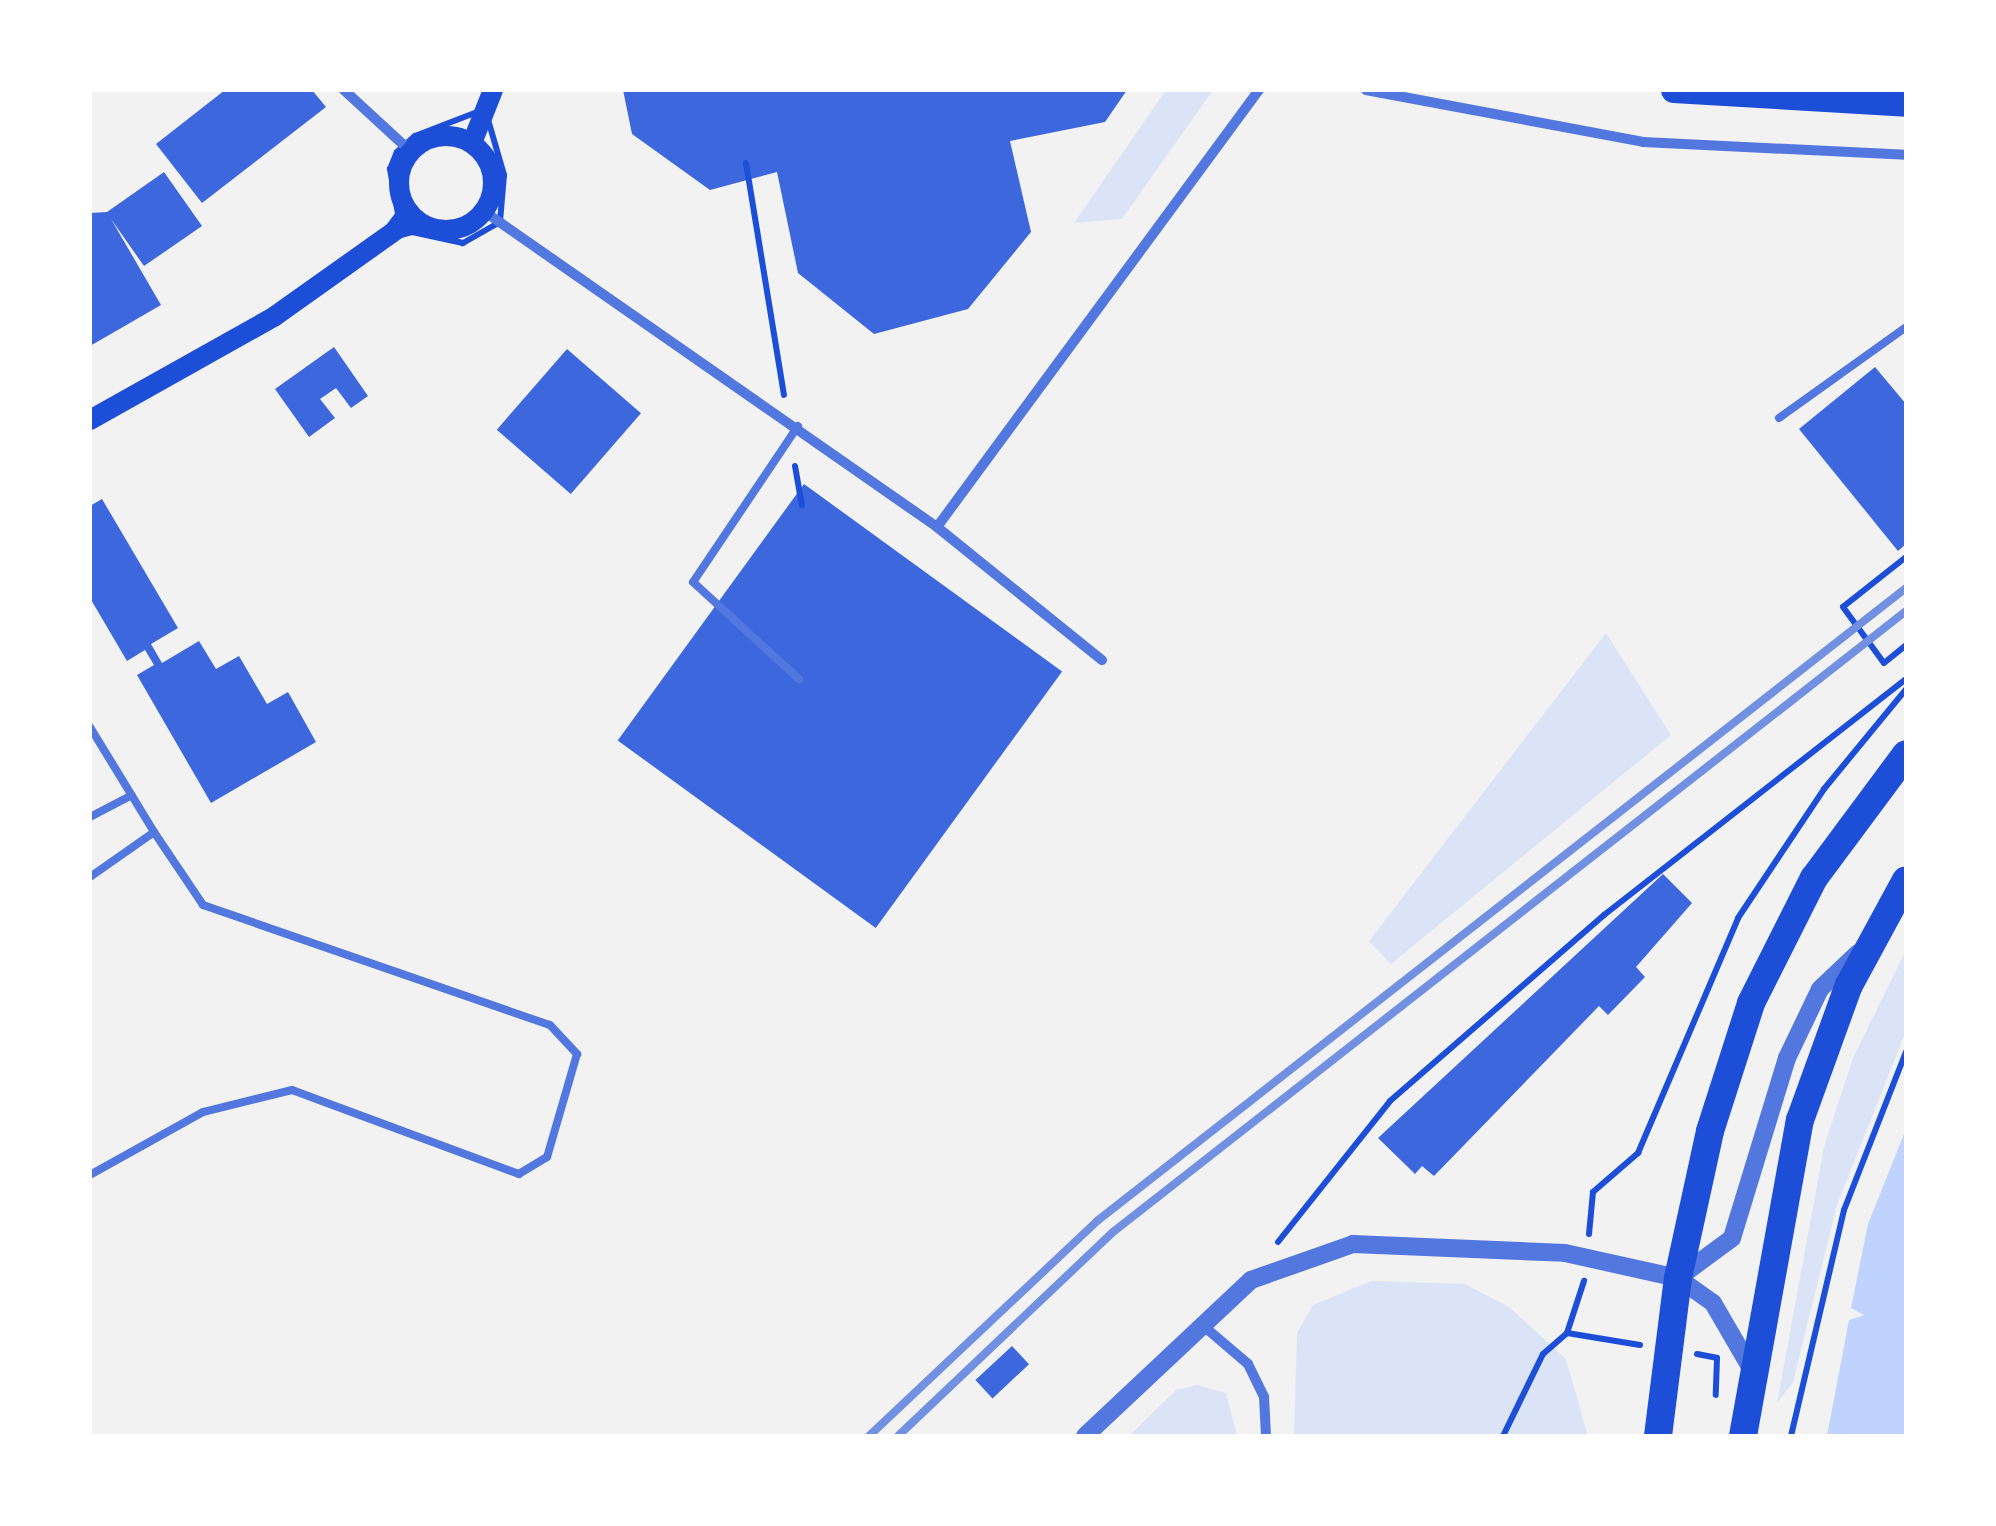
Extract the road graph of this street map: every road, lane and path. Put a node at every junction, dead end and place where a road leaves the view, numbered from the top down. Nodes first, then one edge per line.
1 (344, 90) edge
2 (493, 90) edge
3 (1259, 90) edge
4 (1366, 90) edge
5 (1673, 90) edge
6 (1906, 104) edge
7 (472, 143) junction
8 (410, 151) junction
9 (1906, 156) edge
10 (746, 163) dead end
11 (485, 212) junction
12 (413, 218) junction
13 (1906, 327) edge
14 (786, 410) dead end
15 (1779, 418) dead end
16 (90, 420) edge
17 (798, 426) junction
18 (792, 448) dead end
19 (802, 504) dead end
20 (937, 527) junction
21 (1906, 557) edge
22 (1906, 645) edge
23 (1102, 660) dead end
24 (1906, 678) edge
25 (799, 679) dead end
26 (1906, 689) edge
27 (90, 726) edge
28 (1906, 754) edge
29 (132, 795) junction
30 (90, 816) edge
31 (154, 832) junction
32 (90, 878) edge
33 (1906, 880) edge
34 (1870, 943) junction
35 (1906, 1052) edge
36 (90, 1175) edge
37 (1592, 1192) dead end
38 (1678, 1278) junction
39 (1251, 1280) junction
40 (1199, 1321) junction
41 (1568, 1333) dead end
42 (1752, 1370) junction
43 (1085, 1436) edge
44 (1266, 1436) edge
45 (1504, 1436) edge
46 (1658, 1436) edge
47 (1743, 1436) edge
48 (1791, 1436) edge

1 - 8 street
2 - 7 main road
3 - 20 street
4 - 9 street
5 - 6 main road
7 - 8 main road
7 - 11 main road
8 - 12 main road
10 - 14 path
11 - 12 main road
11 - 17 street
12 - 16 main road
13 - 15 lane
17 - 20 street
17 - 25 lane
18 - 19 path
20 - 23 street
21 - 22 path
24 - 39 path
26 - 37 path
27 - 29 lane
28 - 38 highway
29 - 30 lane
29 - 31 lane
31 - 32 lane
31 - 36 lane
33 - 34 highway
34 - 38 street
34 - 42 highway
35 - 48 path
38 - 39 street
38 - 42 street
38 - 46 highway
39 - 40 street
40 - 43 street
40 - 44 street
41 - 45 path
42 - 47 highway

